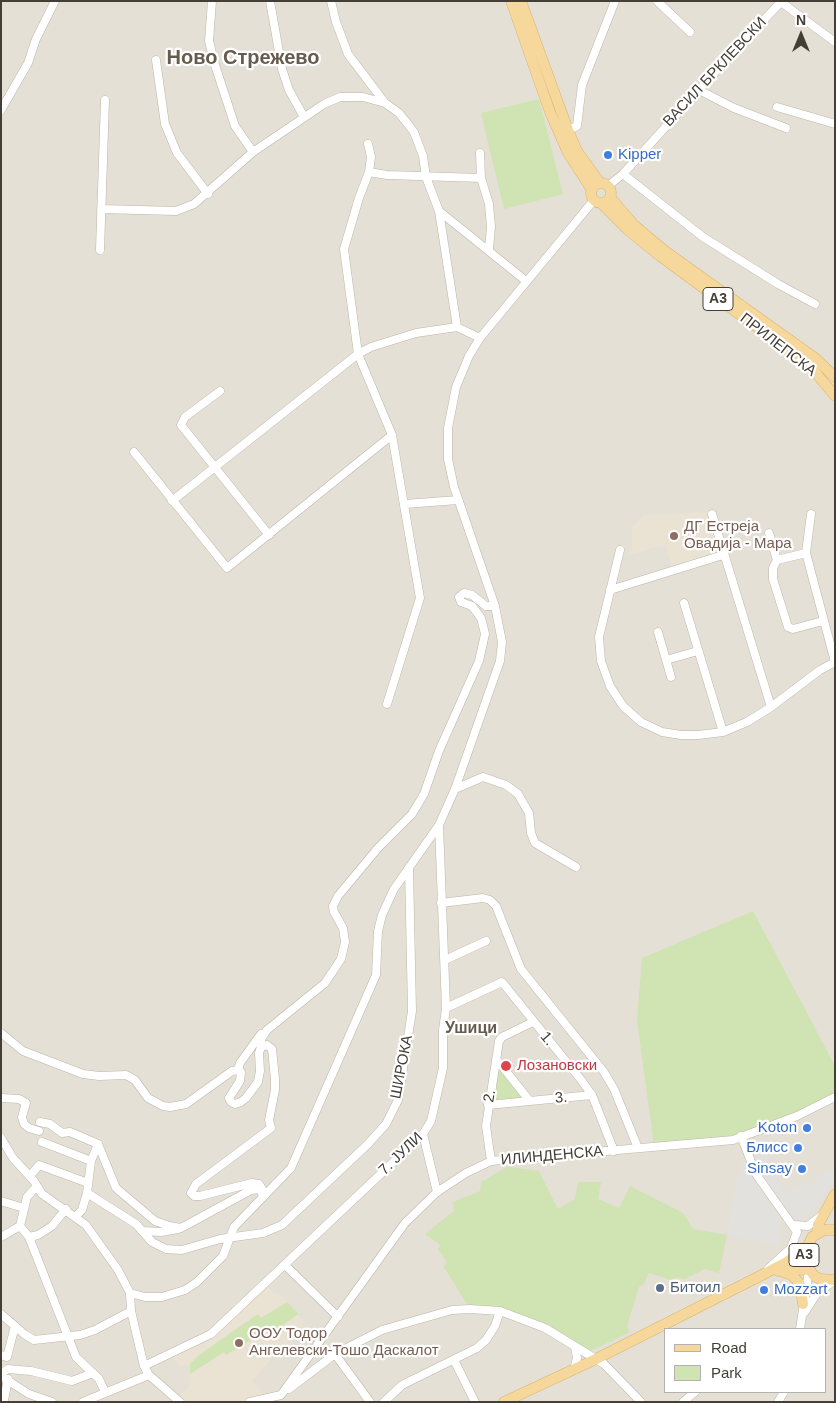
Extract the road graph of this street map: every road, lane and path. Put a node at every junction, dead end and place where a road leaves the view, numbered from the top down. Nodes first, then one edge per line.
1 (55, 1) edge
2 (212, 1) edge
3 (270, 1) edge
4 (332, 1) edge
5 (511, 1) edge
6 (521, 1) edge
7 (615, 1) edge
8 (656, 1) edge
9 (782, 1) edge
10 (690, 32) dead end
11 (835, 42) edge
12 (156, 60) dead end
13 (699, 90) junction
14 (105, 100) dead end
15 (385, 103) junction
16 (777, 107) dead end
17 (1, 110) edge
18 (304, 116) junction
19 (835, 124) edge
20 (786, 128) dead end
21 (568, 130) junction
22 (368, 144) dead end
23 (253, 152) junction
24 (480, 153) dead end
25 (370, 172) junction
26 (623, 174) junction
27 (426, 177) junction
28 (481, 178) junction
29 (601, 193) junction
30 (208, 194) junction
31 (101, 209) junction
32 (439, 211) junction
33 (488, 249) junction
34 (100, 250) dead end
35 (526, 281) junction
36 (815, 304) dead end
37 (457, 327) junction
38 (480, 338) junction
39 (358, 354) junction
40 (835, 377) edge
41 (220, 391) dead end
42 (835, 396) edge
43 (392, 435) junction
44 (134, 452) dead end
45 (214, 466) junction
46 (458, 500) junction
47 (172, 501) junction
48 (405, 504) junction
49 (712, 514) dead end
50 (810, 514) dead end
51 (769, 533) dead end
52 (269, 535) junction
53 (620, 550) dead end
54 (806, 553) junction
55 (723, 555) junction
56 (778, 560) junction
57 (610, 590) junction
58 (684, 604) dead end
59 (495, 606) junction
60 (823, 621) junction
61 (658, 632) dead end
62 (698, 650) junction
63 (666, 660) junction
64 (835, 662) edge
65 (671, 677) dead end
66 (387, 704) dead end
67 (771, 707) junction
68 (723, 732) junction
69 (455, 789) junction
70 (439, 825) junction
71 (576, 868) dead end
72 (409, 869) junction
73 (441, 903) junction
74 (486, 941) dead end
75 (445, 960) junction
76 (446, 1008) junction
77 (533, 1022) junction
78 (267, 1030) junction
79 (1, 1033) edge
80 (261, 1047) junction
81 (497, 1060) junction
82 (238, 1070) junction
83 (592, 1095) junction
84 (835, 1097) edge
85 (1, 1098) edge
86 (530, 1100) junction
87 (488, 1105) junction
88 (423, 1134) junction
89 (741, 1136) junction
90 (1, 1138) edge
91 (42, 1142) dead end
92 (98, 1144) junction
93 (638, 1148) junction
94 (614, 1151) junction
95 (91, 1161) junction
96 (491, 1161) junction
97 (30, 1176) junction
98 (88, 1183) junction
99 (36, 1187) junction
100 (437, 1192) junction
101 (87, 1193) junction
102 (262, 1193) junction
103 (835, 1194) edge
104 (1, 1201) edge
105 (24, 1208) junction
106 (66, 1209) junction
107 (824, 1213) junction
108 (76, 1216) junction
109 (20, 1226) junction
110 (184, 1227) junction
111 (796, 1229) junction
112 (835, 1230) edge
113 (143, 1231) junction
114 (817, 1233) junction
115 (1, 1237) edge
116 (29, 1237) junction
117 (230, 1238) junction
118 (806, 1247) junction
119 (285, 1265) junction
120 (809, 1270) junction
121 (777, 1271) junction
122 (760, 1276) junction
123 (835, 1280) edge
124 (130, 1293) junction
125 (803, 1309) junction
126 (131, 1311) junction
127 (500, 1311) junction
128 (1, 1314) edge
129 (338, 1317) junction
130 (14, 1326) junction
131 (800, 1328) edge
132 (66, 1336) junction
133 (575, 1347) junction
134 (335, 1354) junction
135 (4, 1356) edge
136 (308, 1359) junction
137 (596, 1359) junction
138 (454, 1360) junction
139 (144, 1366) junction
140 (316, 1368) junction
141 (574, 1370) junction
142 (92, 1373) junction
143 (149, 1375) junction
144 (4, 1377) edge
145 (105, 1392) junction
146 (693, 1393) edge
147 (281, 1395) junction
148 (1, 1402) edge
149 (52, 1402) edge
150 (83, 1402) edge
151 (180, 1402) edge
152 (250, 1402) edge
153 (288, 1402) edge
154 (370, 1402) edge
155 (384, 1402) edge
156 (475, 1402) edge
157 (504, 1402) edge
158 (641, 1402) edge
159 (683, 1402) edge

1 - 17 street
2 - 23 street
3 - 18 street
4 - 15 street
5 - 29 main road, ПРИЛЕПСКА / A3
6 - 21 main road, ПРИЛЕПСКА / A3
7 - 21 street
8 - 10 street
9 - 11 street, ВАСИЛ БРКЛЕВСКИ
9 - 13 street, ВАСИЛ БРКЛЕВСКИ
12 - 30 street
13 - 20 street
13 - 26 street, ВАСИЛ БРКЛЕВСКИ
14 - 31 street
15 - 18 street
15 - 27 street
16 - 19 street
18 - 23 street
21 - 29 main road, ПРИЛЕПСКА / A3
22 - 25 street
23 - 30 street
24 - 28 street
25 - 27 street
25 - 39 street
26 - 29 street, ВАСИЛ БРКЛЕВСКИ
26 - 36 street
27 - 28 street
27 - 32 street
28 - 33 street
29 - 35 street, ВАСИЛ БРКЛЕВСКИ
29 - 40 main road, ПРИЛЕПСКА / A3
29 - 42 main road, ПРИЛЕПСКА / A3
30 - 31 street
31 - 34 street
32 - 33 street
32 - 37 street
33 - 35 street
35 - 38 street, ВАСИЛ БРКЛЕВСКИ
37 - 38 street
37 - 39 street
38 - 46 street, ВАСИЛ БРКЛЕВСКИ
39 - 43 street
39 - 45 street
41 - 45 street
43 - 48 street
43 - 52 street
44 - 47 street
45 - 47 street
45 - 52 street
46 - 48 street
46 - 59 street, ВАСИЛ БРКЛЕВСКИ
47 - 52 street
48 - 66 street
49 - 55 street
50 - 54 street
51 - 56 street
53 - 57 street
54 - 56 street
54 - 60 street
55 - 57 street
55 - 67 street
56 - 60 street
57 - 68 street
58 - 62 street
59 - 69 street
59 - 78 street
60 - 64 street
61 - 63 street
62 - 63 street
62 - 68 street
63 - 65 street
64 - 67 street
67 - 68 street
69 - 70 street
69 - 71 street
70 - 72 street
70 - 73 street, 7. ЈУЛИ
72 - 102 street
72 - 117 street, ШИРОКА
73 - 75 street, 7. ЈУЛИ
73 - 93 street
74 - 75 street
75 - 76 street, 7. ЈУЛИ
76 - 77 street, 1.
76 - 88 street, 7. ЈУЛИ
77 - 81 street, 2.
77 - 83 street, 1.
78 - 80 street
78 - 82 street
79 - 82 street
80 - 82 street
80 - 102 street
81 - 86 street
81 - 87 street, 2.
83 - 86 street, 3.
83 - 94 street, 1.
84 - 89 street, ИЛИНДЕНСКА
85 - 92 street
86 - 87 street, 3.
87 - 96 street, 2.
88 - 100 street
88 - 119 street, 7. ЈУЛИ
89 - 93 street, ИЛИНДЕНСКА
89 - 111 street
90 - 97 street
91 - 95 street
92 - 95 street
92 - 110 street
93 - 94 street, ИЛИНДЕНСКА
94 - 96 street, ИЛИНДЕНСКА
95 - 98 street
96 - 100 street, ИЛИНДЕНСКА
97 - 98 street
97 - 99 street
98 - 101 street
99 - 105 street
99 - 106 street
100 - 129 street, ИЛИНДЕНСКА
101 - 108 street
101 - 113 street, ШИРОКА
102 - 110 street
102 - 117 street
103 - 107 main road, A3
104 - 105 street
105 - 109 street
106 - 108 street
106 - 116 street
107 - 111 street
107 - 114 main road, A3
108 - 124 street
109 - 115 street
109 - 116 street
110 - 113 street
111 - 114 street
111 - 118 street
111 - 122 street
112 - 114 main road, A3
113 - 117 street, ШИРОКА
114 - 118 main road, A3
116 - 132 street
117 - 124 street
118 - 120 main road, A3
118 - 122 main road
119 - 129 street
119 - 139 street, 7. ЈУЛИ
120 - 121 main road
120 - 123 main road, A3
120 - 125 street
121 - 122 main road
121 - 125 main road
122 - 137 main road
123 - 125 street
124 - 126 street
125 - 131 street
126 - 132 street
126 - 139 street
127 - 133 street
127 - 134 street
127 - 138 street
128 - 130 street
129 - 136 street, ИЛИНДЕНСКА
130 - 132 street
130 - 135 street
132 - 142 street
133 - 137 street
133 - 141 street
134 - 140 street
134 - 154 street
136 - 140 street
136 - 147 street, ИЛИНДЕНСКА
137 - 141 main road
137 - 158 street
138 - 155 street
138 - 156 street
139 - 143 street
140 - 147 street
141 - 157 main road
142 - 144 street
142 - 145 street
143 - 145 street
143 - 151 street
144 - 148 street
144 - 149 street
145 - 150 street
146 - 159 street
147 - 152 street
147 - 153 street

